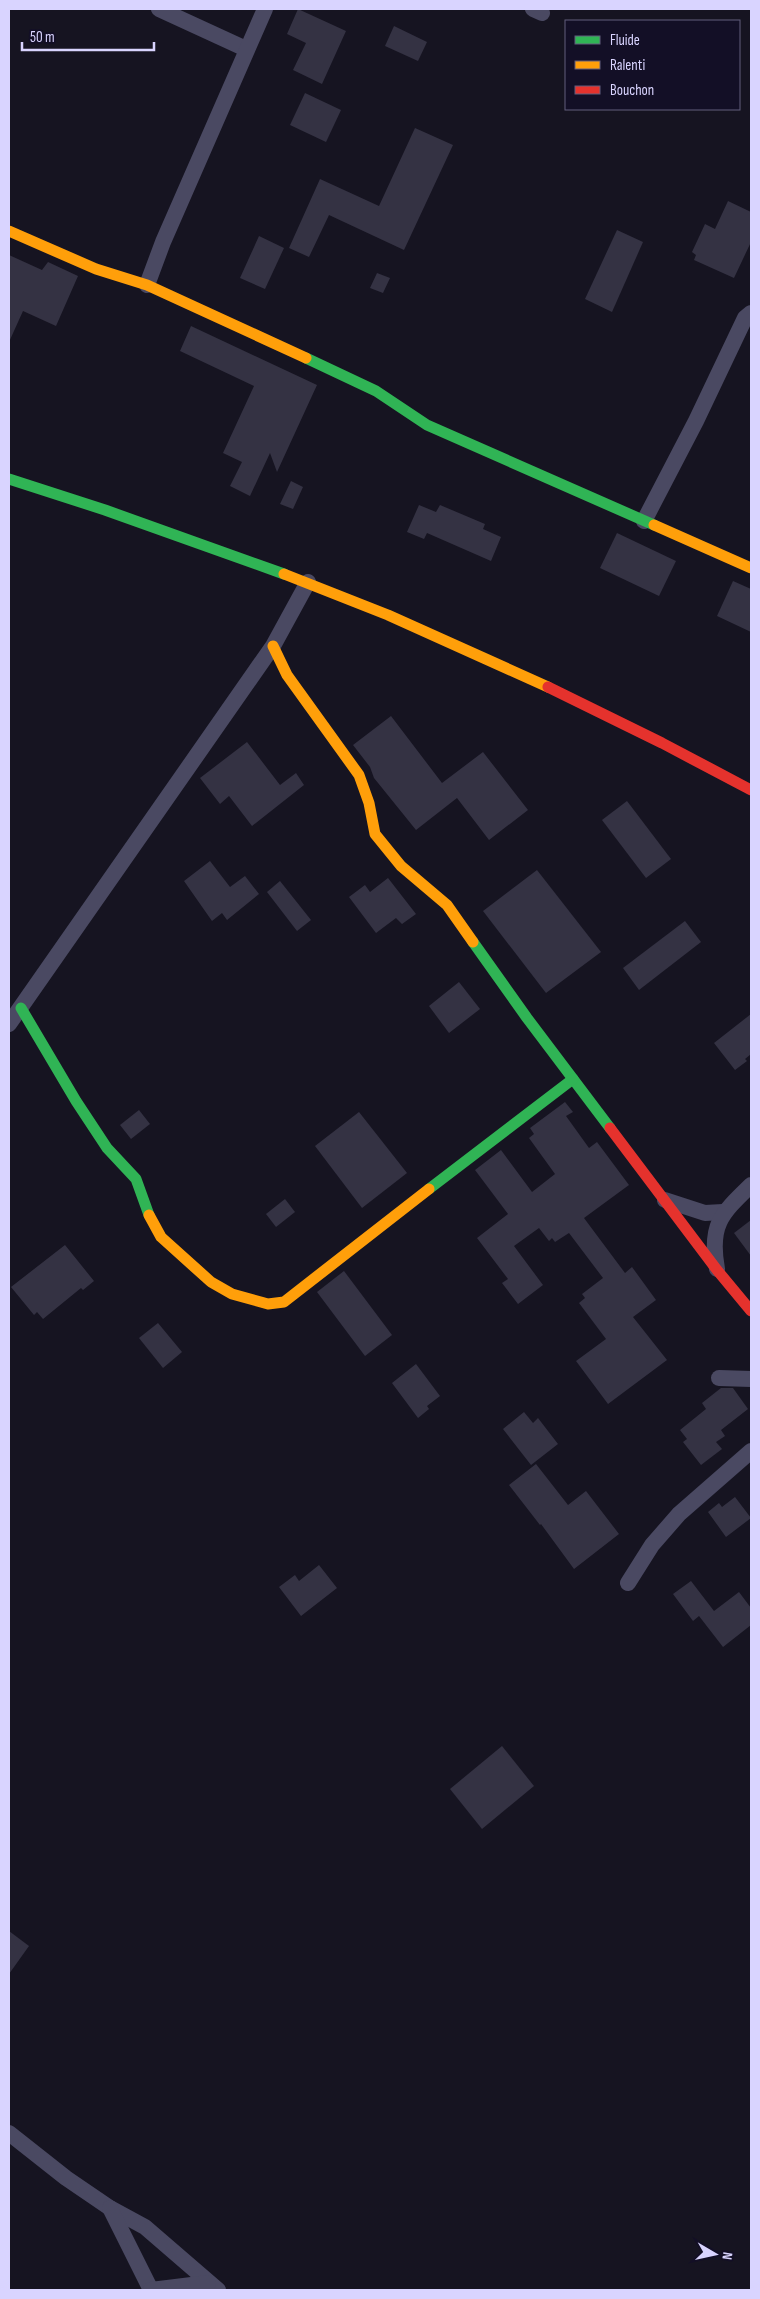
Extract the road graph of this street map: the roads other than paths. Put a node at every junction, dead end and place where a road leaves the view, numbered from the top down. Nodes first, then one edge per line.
1 (159, 9) edge
2 (265, 9) edge
3 (246, 49) junction
4 (9, 231) edge
5 (147, 285) junction
6 (751, 312) edge
7 (9, 479) edge
8 (644, 521) junction
9 (751, 568) edge
10 (308, 582) junction
11 (273, 646) junction
12 (751, 790) edge
13 (21, 1008) junction
14 (9, 1024) edge
15 (573, 1079) junction
16 (751, 1186) edge
17 (665, 1200) junction
18 (724, 1212) junction
19 (717, 1270) junction
20 (751, 1311) edge
21 (719, 1378) dead end
22 (751, 1379) edge
23 (751, 1451) edge
24 (628, 1583) dead end
25 (9, 2133) edge
26 (110, 2208) junction
27 (213, 2287) edge
28 (151, 2290) edge

1 - 3 street
2 - 3 street
3 - 5 street
4 - 5 street
5 - 8 street
6 - 8 street
7 - 10 street
8 - 9 street
10 - 11 street
10 - 12 street
11 - 13 street
11 - 15 street
13 - 14 street
13 - 15 street
15 - 17 street
16 - 18 street
17 - 18 street
17 - 19 street
18 - 19 street
19 - 20 street
21 - 22 street
23 - 24 street
25 - 26 street
26 - 27 street
26 - 28 street
27 - 28 street

